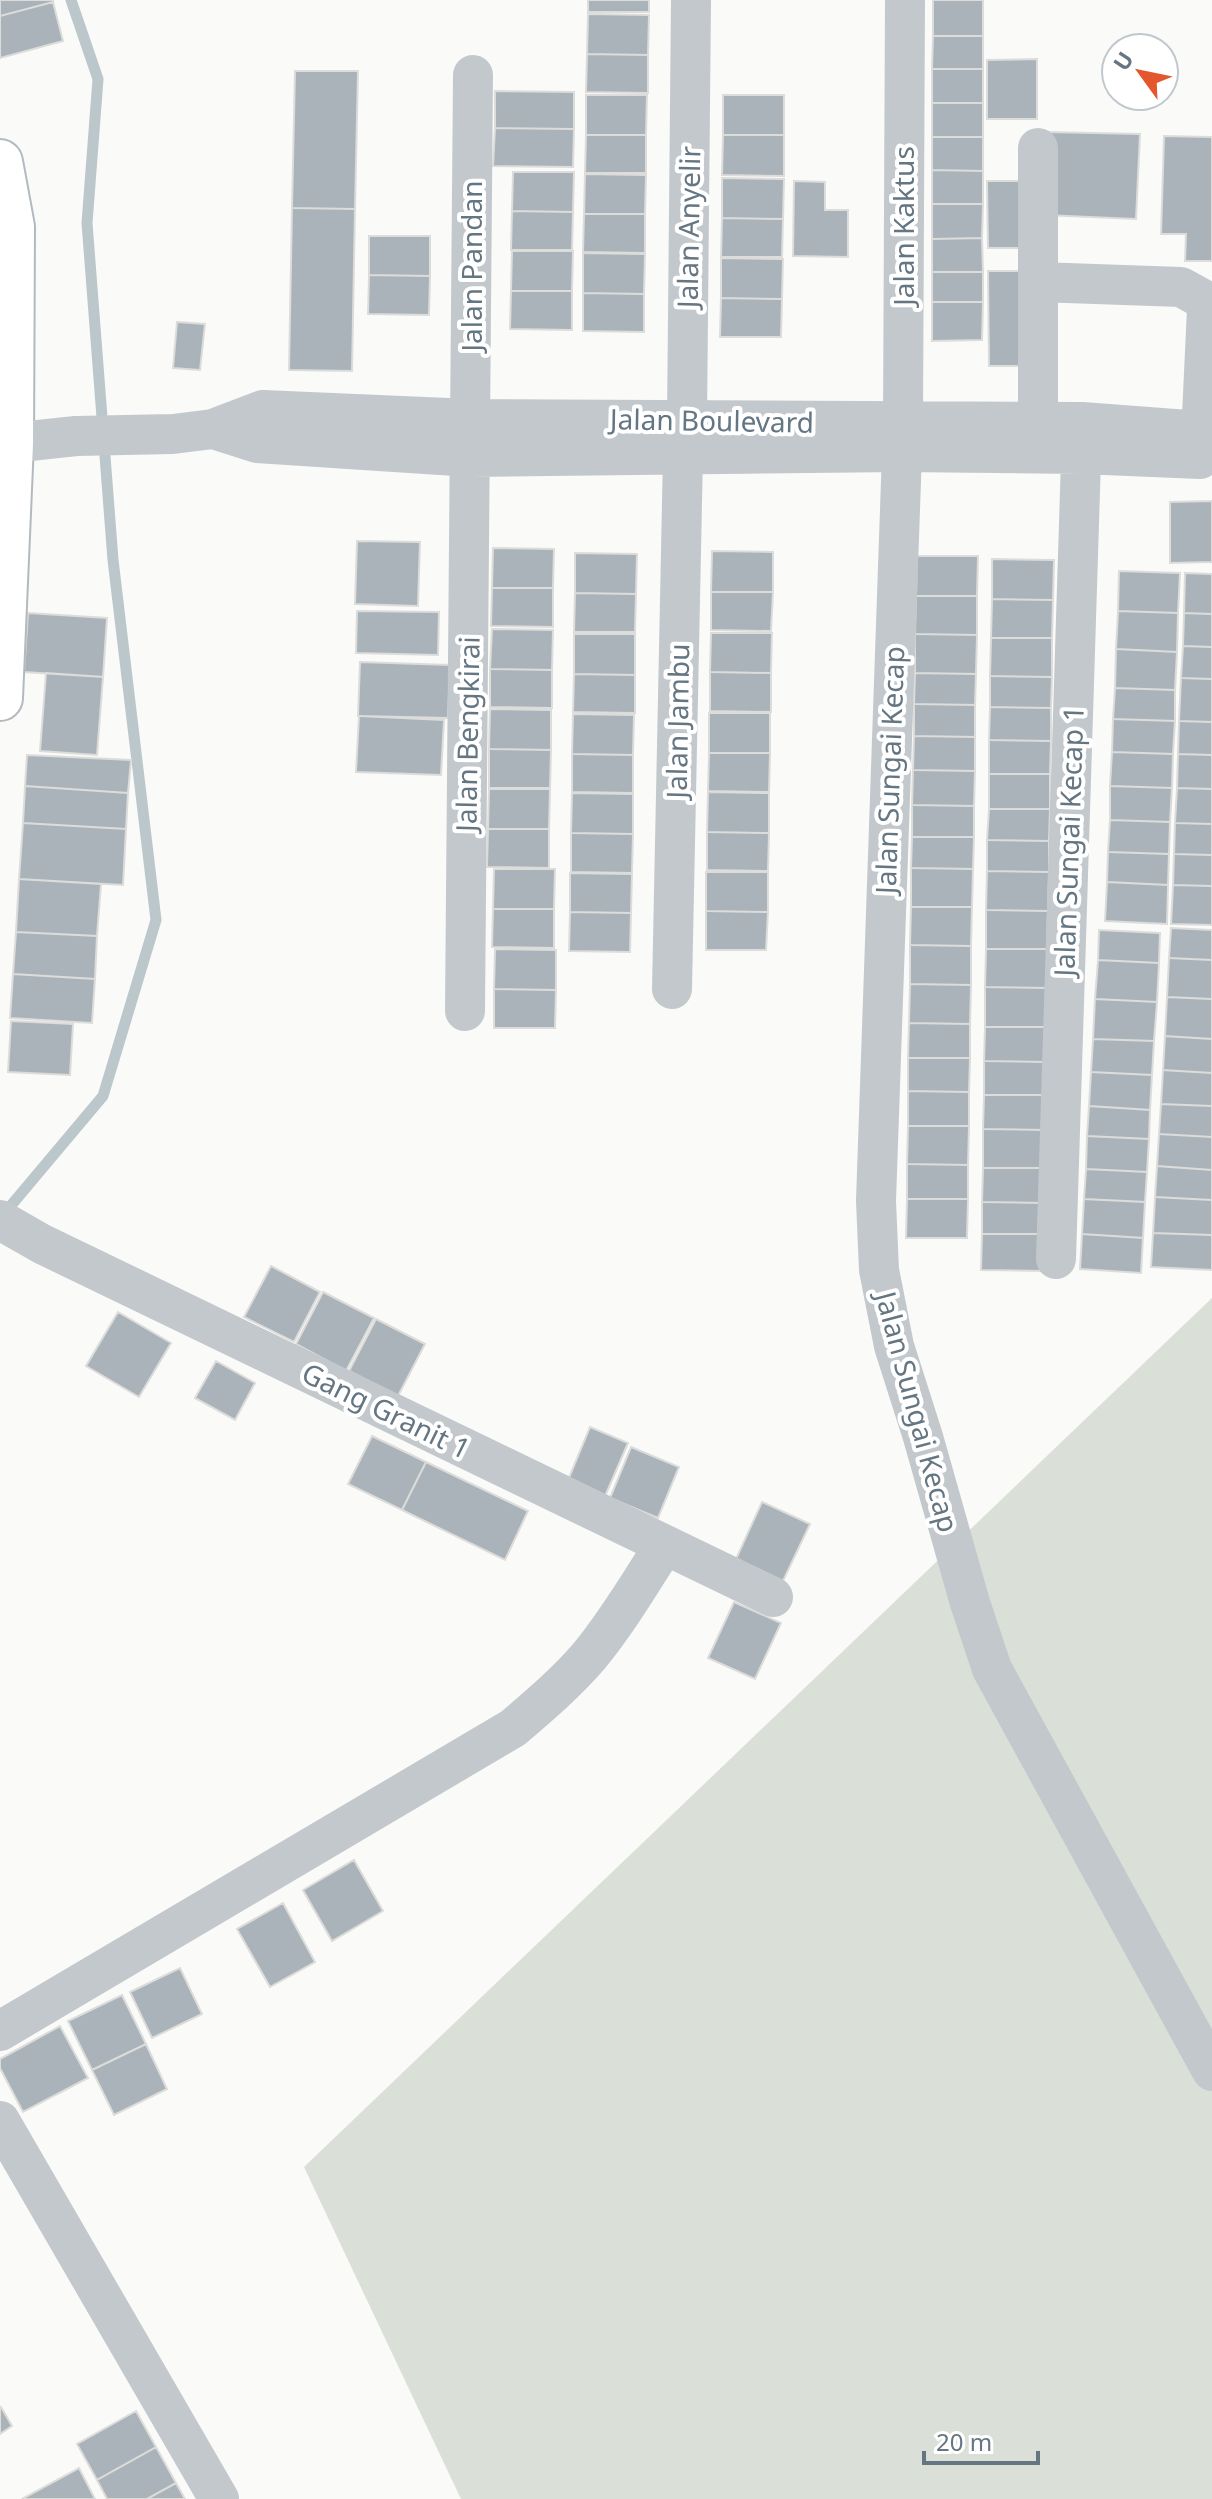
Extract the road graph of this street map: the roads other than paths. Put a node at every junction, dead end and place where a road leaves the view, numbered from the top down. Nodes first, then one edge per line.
1 (691, 0) edge
2 (905, 0) edge
3 (473, 75) dead end
4 (1038, 148) dead end
5 (0, 162) edge
6 (6, 227) edge
7 (1038, 282) junction
8 (1038, 422) junction
9 (685, 437) junction
10 (902, 437) junction
11 (471, 438) junction
12 (1081, 438) junction
13 (11, 443) junction
14 (1206, 445) edge
15 (0, 698) edge
16 (672, 989) dead end
17 (465, 1011) dead end
18 (0, 1220) edge
19 (1056, 1259) dead end
20 (664, 1546) junction
21 (773, 1597) dead end
22 (0, 2031) edge
23 (1212, 2071) edge
24 (0, 2121) edge
25 (219, 2499) edge

1 - 9 street, Jalan Anyelir
2 - 10 street, Jalan Kaktus
3 - 11 street, Jalan Pandan
4 - 7 street
5 - 6 street
6 - 13 street
7 - 8 street
7 - 14 street
8 - 10 street, Jalan Boulevard
8 - 12 street, Jalan Boulevard
9 - 10 street, Jalan Boulevard
9 - 11 street, Jalan Boulevard
9 - 16 street, Jalan Jambu
10 - 12 street, Jalan Boulevard
10 - 23 street, Jalan Sungai Kecap
11 - 13 street, Jalan Boulevard
11 - 17 street, Jalan Bengkirai
12 - 14 street, Jalan Boulevard
12 - 19 street, Jalan Sungai Kecap 1
13 - 15 street
18 - 20 street, Gang Granit 1
20 - 21 street, Gang Granit 1
20 - 22 street
24 - 25 street

